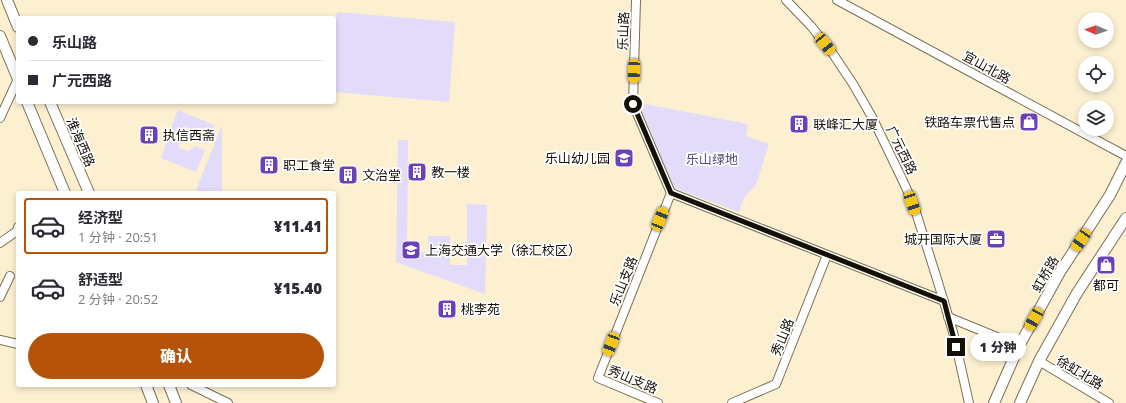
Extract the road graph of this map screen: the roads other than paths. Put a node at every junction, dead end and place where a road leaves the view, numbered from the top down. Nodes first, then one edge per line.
1 (6, 0) edge
2 (636, 0) edge
3 (786, 0) edge
4 (837, 0) edge
5 (16, 22) edge
6 (0, 36) edge
7 (16, 74) edge
8 (16, 83) edge
9 (29, 104) edge
10 (51, 104) edge
11 (0, 118) edge
12 (1126, 156) edge
13 (1126, 162) edge
14 (64, 191) edge
15 (87, 191) edge
16 (671, 193) junction
17 (1126, 218) edge
18 (16, 231) edge
19 (0, 243) edge
20 (827, 255) junction
21 (10, 276) dead end
22 (0, 297) edge
23 (944, 301) junction
24 (948, 317) junction
25 (0, 340) edge
26 (16, 344) edge
27 (1020, 346) junction
28 (1039, 361) junction
29 (598, 378) joint
30 (147, 387) edge
31 (170, 387) edge
32 (194, 387) edge
33 (153, 403) edge
34 (176, 403) edge
35 (228, 403) edge
36 (658, 403) edge
37 (732, 403) edge
38 (969, 403) edge
39 (994, 403) edge
40 (1020, 403) edge
41 (1109, 403) edge

1 - 5 main road
2 - 16 street, 乐山路
3 - 23 street, 广元西路
4 - 12 street, 宜山北路
6 - 7 main road
8 - 11 street
9 - 14 main road
10 - 15 main road, 淮海西路
13 - 27 main road, 虹桥路
16 - 20 street
16 - 29 street, 乐山支路
17 - 28 main road
18 - 19 street
20 - 23 street
20 - 37 street, 秀山路
21 - 22 street
23 - 24 street, 广元西路
24 - 27 street
24 - 38 street, 广元西路
25 - 26 street
27 - 39 main road, 虹桥路
28 - 40 main road
28 - 41 street, 徐虹北路
29 - 36 street, 秀山支路
30 - 33 main road
31 - 34 main road
32 - 35 street

